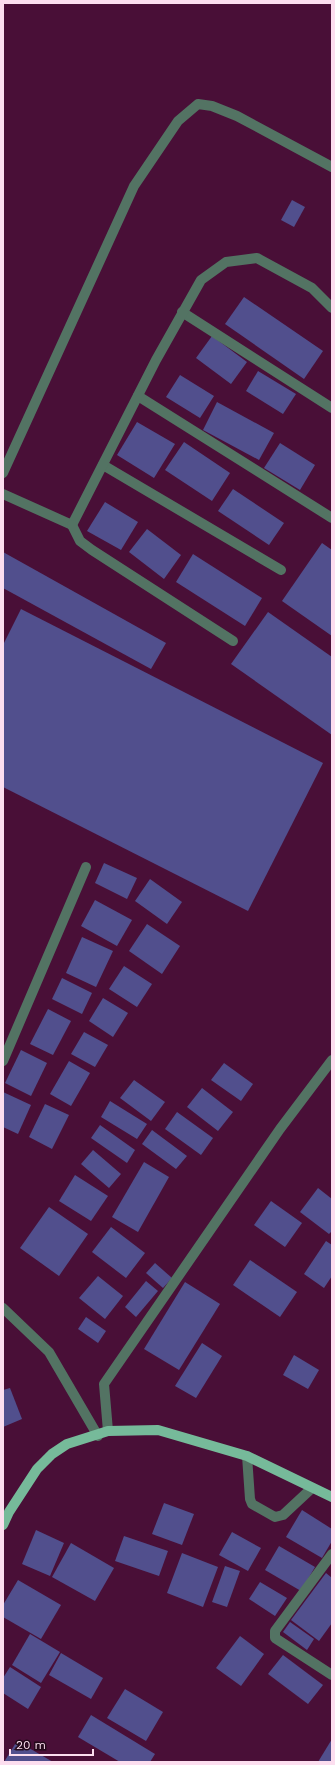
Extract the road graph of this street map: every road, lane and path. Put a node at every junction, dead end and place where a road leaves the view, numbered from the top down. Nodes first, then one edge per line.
1 (332, 167) edge
2 (332, 308) edge
3 (182, 312) junction
4 (138, 396) junction
5 (332, 408) edge
6 (103, 465) junction
7 (3, 473) edge
8 (3, 494) edge
9 (332, 518) edge
10 (72, 525) junction
11 (281, 570) dead end
12 (233, 641) dead end
13 (86, 867) dead end
14 (332, 1060) edge
15 (3, 1061) edge
16 (3, 1308) edge
17 (108, 1431) junction
18 (98, 1436) junction
19 (248, 1456) junction
20 (312, 1488) junction
21 (332, 1497) edge
22 (3, 1525) edge
23 (332, 1554) edge
24 (332, 1675) edge

1 - 7 street
2 - 3 street
3 - 4 street
3 - 5 street
4 - 6 street
4 - 9 street
6 - 10 street
6 - 11 street
8 - 10 street
10 - 12 street
13 - 15 street
14 - 17 street
16 - 18 street
17 - 18 main road
17 - 19 main road
18 - 22 main road
19 - 20 main road
19 - 20 street
20 - 21 main road
23 - 24 street

